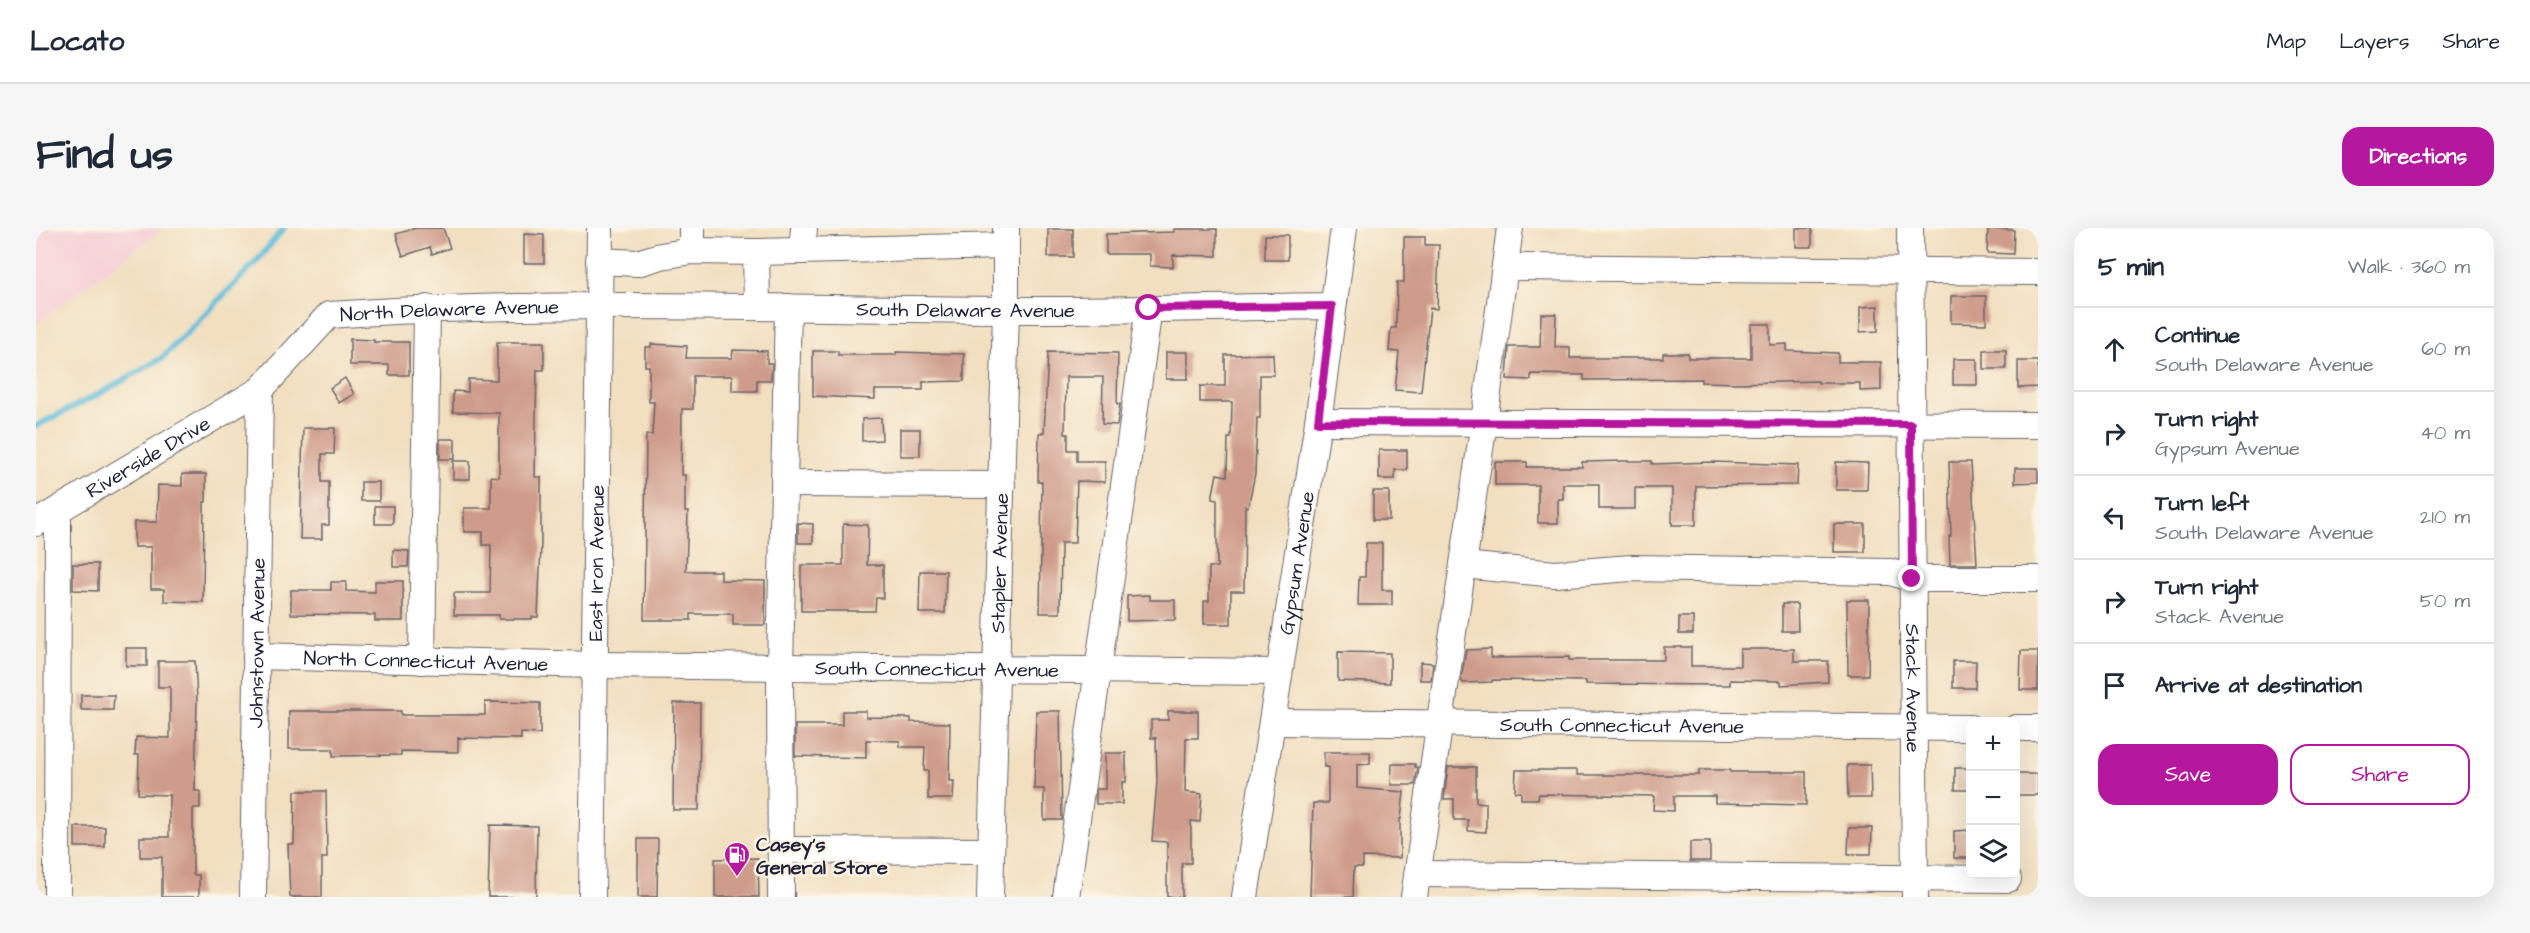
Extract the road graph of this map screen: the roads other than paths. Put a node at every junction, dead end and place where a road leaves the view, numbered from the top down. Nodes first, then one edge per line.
1 (600, 228) edge
2 (1344, 228) edge
3 (1510, 228) edge
4 (1910, 228) edge
5 (1005, 237) edge
6 (692, 239) edge
7 (803, 240) edge
8 (756, 252) junction
9 (599, 261) junction
10 (1505, 267) junction
11 (1910, 272) junction
12 (2038, 272) edge
13 (598, 305) junction
14 (1332, 306) junction
15 (757, 307) junction
16 (788, 307) junction
17 (427, 308) junction
18 (1149, 308) junction
19 (1006, 310) junction
20 (260, 390) junction
21 (1318, 422) junction
22 (1484, 422) junction
23 (1911, 424) junction
24 (2038, 425) edge
25 (784, 484) junction
26 (1002, 485) junction
27 (58, 510) junction
28 (36, 523) edge
29 (1463, 565) junction
30 (1912, 579) junction
31 (2038, 579) edge
32 (256, 656) junction
33 (422, 661) junction
34 (594, 665) junction
35 (780, 667) junction
36 (997, 669) junction
37 (1098, 670) junction
38 (1279, 672) junction
39 (1272, 722) junction
40 (1439, 723) junction
41 (1914, 728) junction
42 (1966, 728) edge
43 (2020, 728) edge
44 (2038, 728) edge
45 (781, 850) junction
46 (992, 851) junction
47 (2008, 879) dead end
48 (1416, 886) edge
49 (1915, 888) edge
50 (57, 897) edge
51 (253, 897) edge
52 (592, 897) edge
53 (781, 897) edge
54 (990, 897) edge
55 (1066, 897) edge
56 (1245, 897) edge

1 - 9 street, East Iron Avenue
2 - 14 street, Gypsum Avenue
3 - 10 street
4 - 11 street, Stack Avenue
5 - 7 street
5 - 19 street, Stapler Avenue
6 - 8 street
6 - 9 street
7 - 8 street
8 - 15 street
9 - 13 street, East Iron Avenue
10 - 11 street
10 - 22 street
11 - 12 street
11 - 23 street, Stack Avenue
13 - 15 street, South Delaware Avenue
13 - 17 street, North Delaware Avenue
13 - 34 street, East Iron Avenue
14 - 18 street, South Delaware Avenue
14 - 21 street, Gypsum Avenue
15 - 16 street, South Delaware Avenue
16 - 19 street, South Delaware Avenue
16 - 25 street
17 - 20 street, North Delaware Avenue
17 - 33 street
18 - 19 street, South Delaware Avenue
18 - 37 street
19 - 26 street, Stapler Avenue
20 - 27 street, Riverside Drive
20 - 32 street, Johnstown Avenue
21 - 22 street
21 - 38 street, Gypsum Avenue
22 - 23 street
22 - 29 street
23 - 24 street
23 - 30 street, Stack Avenue
25 - 26 street
25 - 35 street
26 - 36 street, Stapler Avenue
27 - 28 street, Riverside Drive
27 - 50 street
29 - 30 street
29 - 40 street
30 - 31 street
30 - 41 street, Stack Avenue
32 - 33 street, North Connecticut Avenue
32 - 51 street, Johnstown Avenue
33 - 34 street, North Connecticut Avenue
34 - 35 street, South Connecticut Avenue
34 - 52 street, East Iron Avenue
35 - 36 street, South Connecticut Avenue
35 - 45 street
36 - 37 street, South Connecticut Avenue
36 - 46 street, Stapler Avenue
37 - 38 street, South Connecticut Avenue
37 - 55 street
38 - 39 street, Gypsum Avenue
39 - 40 street, South Connecticut Avenue
39 - 56 street, Gypsum Avenue
40 - 41 street, South Connecticut Avenue
40 - 48 street
41 - 42 street, South Connecticut Avenue
41 - 49 street, Stack Avenue
43 - 44 street
45 - 46 street
45 - 53 street
46 - 54 street, Stapler Avenue
47 - 49 street
48 - 49 street

